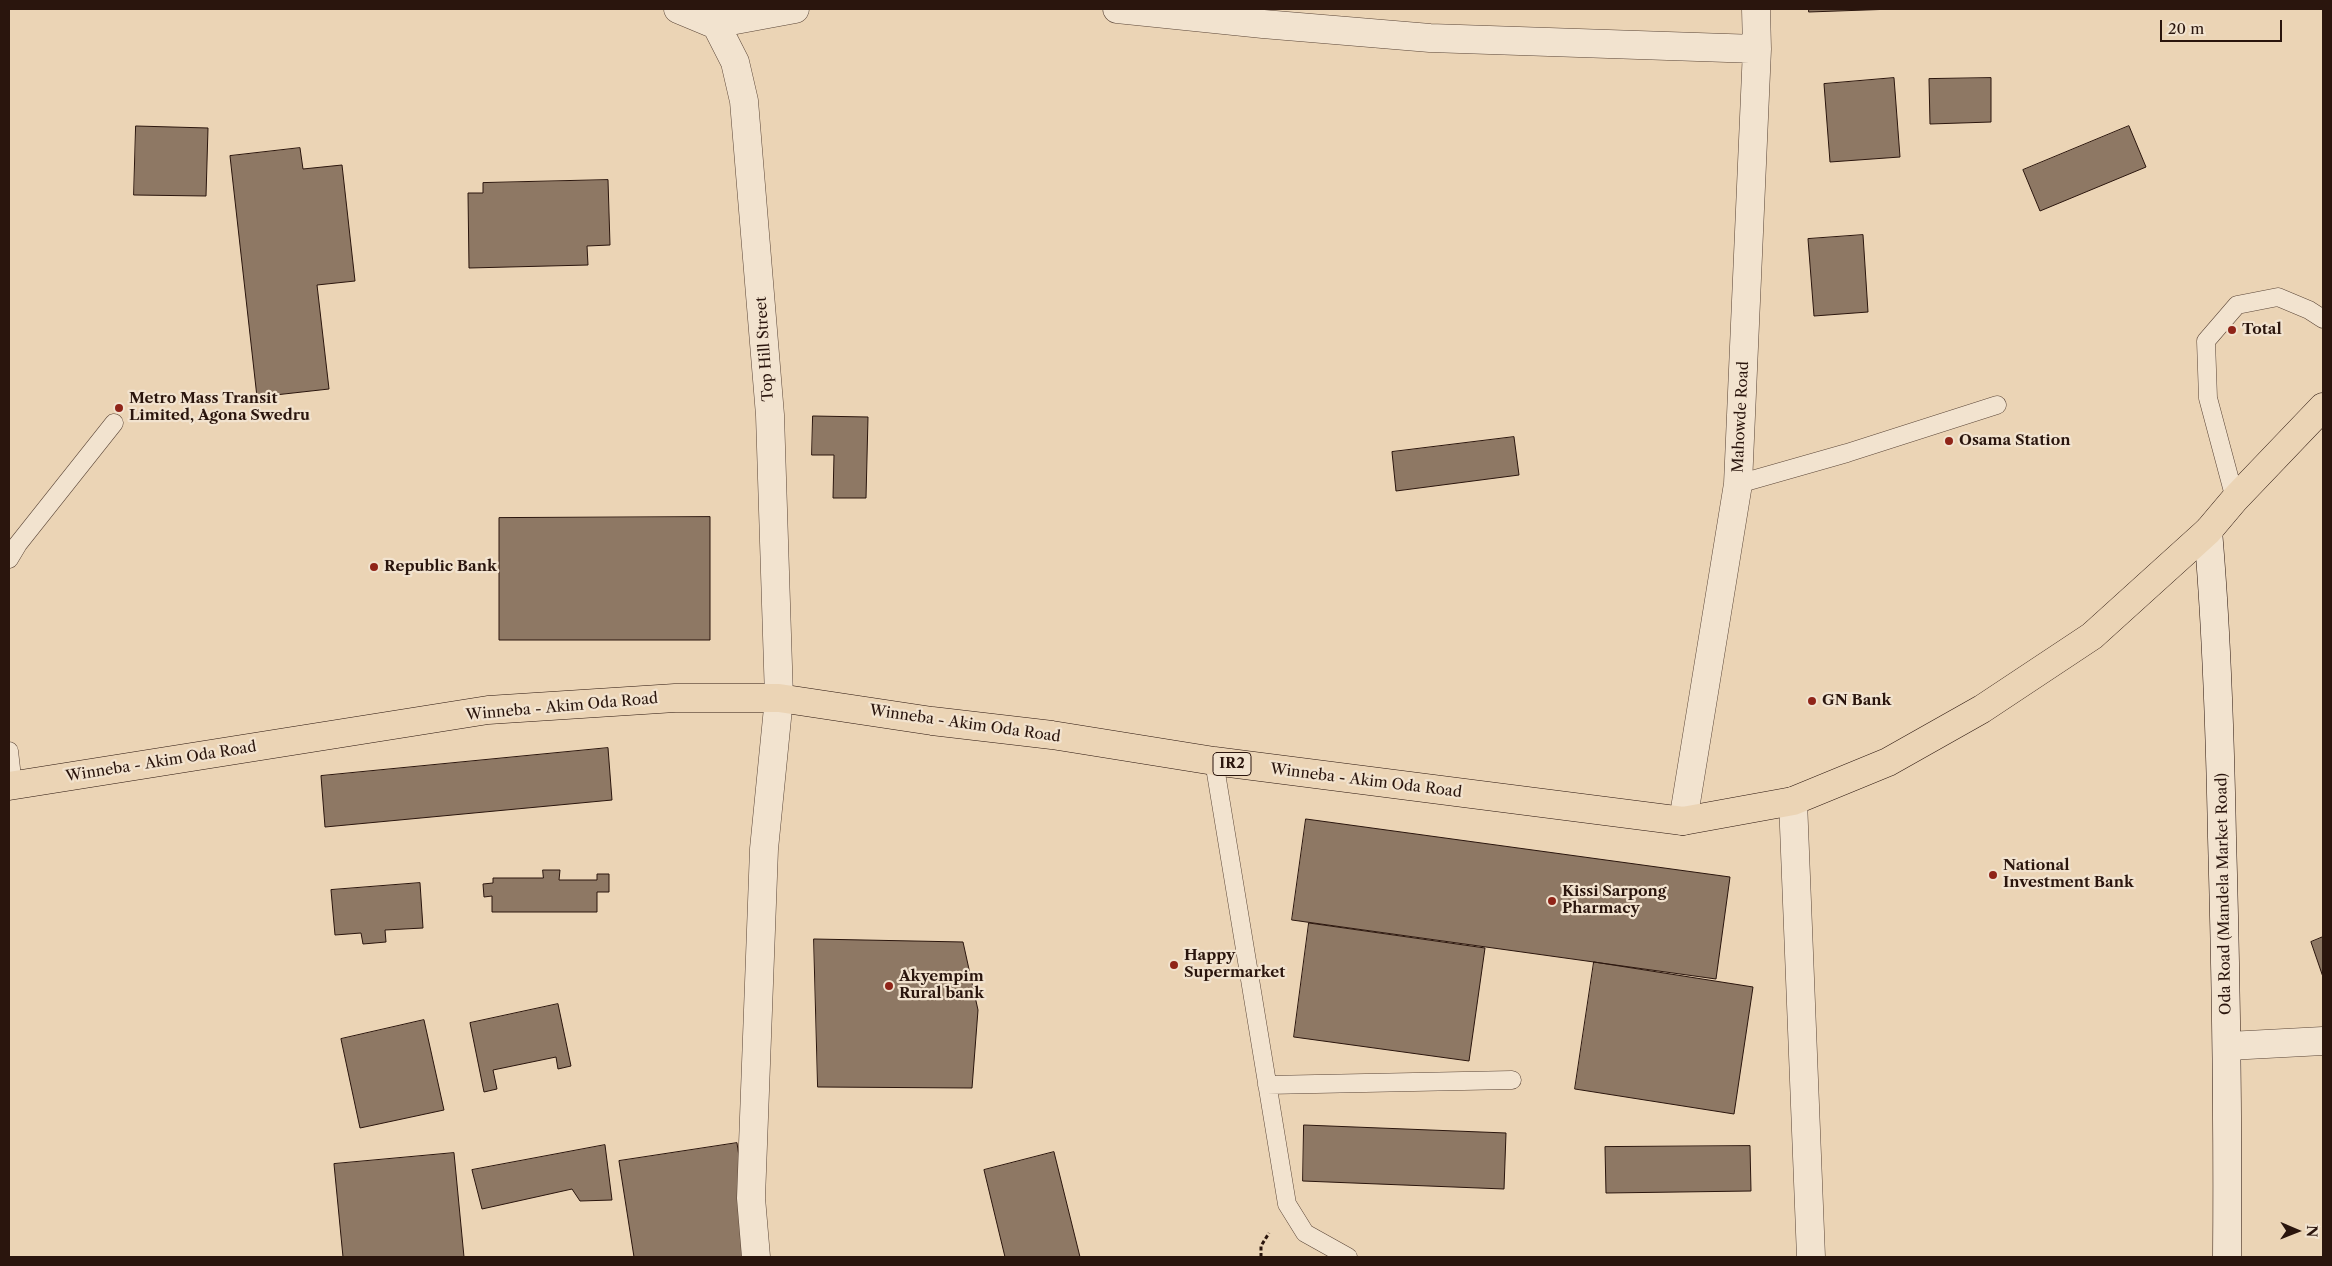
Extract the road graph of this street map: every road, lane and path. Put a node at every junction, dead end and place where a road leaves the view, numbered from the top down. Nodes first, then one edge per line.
1 (678, 9) edge
2 (795, 9) edge
3 (1117, 9) edge
4 (1756, 9) edge
5 (711, 16) edge
6 (1757, 49) junction
7 (2323, 319) edge
8 (1997, 405) dead end
9 (2323, 407) edge
10 (114, 423) dead end
11 (1738, 484) junction
12 (2235, 498) junction
13 (2208, 531) junction
14 (9, 559) edge
15 (779, 698) junction
16 (9, 750) edge
17 (1214, 761) junction
18 (11, 786) edge
19 (1793, 800) junction
20 (1683, 821) junction
21 (2323, 1041) edge
22 (2228, 1046) junction
23 (1512, 1080) dead end
24 (1267, 1086) junction
25 (756, 1257) edge
26 (1348, 1257) edge
27 (1811, 1257) edge
28 (2227, 1257) edge

1 - 5 street
2 - 5 street
3 - 6 street
4 - 6 street, Mahowde Road
5 - 15 street, Top Hill Street
6 - 11 street, Mahowde Road
7 - 12 lane
8 - 11 lane
9 - 12 main road, Winneba - Akim Oda Road / IR2
10 - 14 lane
11 - 20 street, Mahowde Road
12 - 13 main road, Winneba - Akim Oda Road / IR2
13 - 19 main road, Winneba - Akim Oda Road / IR2
13 - 22 street, Oda Road (Mandela Market Road)
15 - 17 main road, Winneba - Akim Oda Road / IR2
15 - 18 main road, Winneba - Akim Oda Road / IR2
15 - 25 street, Top Hill Street
16 - 18 lane
17 - 20 main road, Winneba - Akim Oda Road / IR2
17 - 24 lane
19 - 20 main road, Winneba - Akim Oda Road / IR2
19 - 27 street
21 - 22 street
22 - 28 street, Oda Road (Mandela Market Road)
23 - 24 lane
24 - 26 lane

